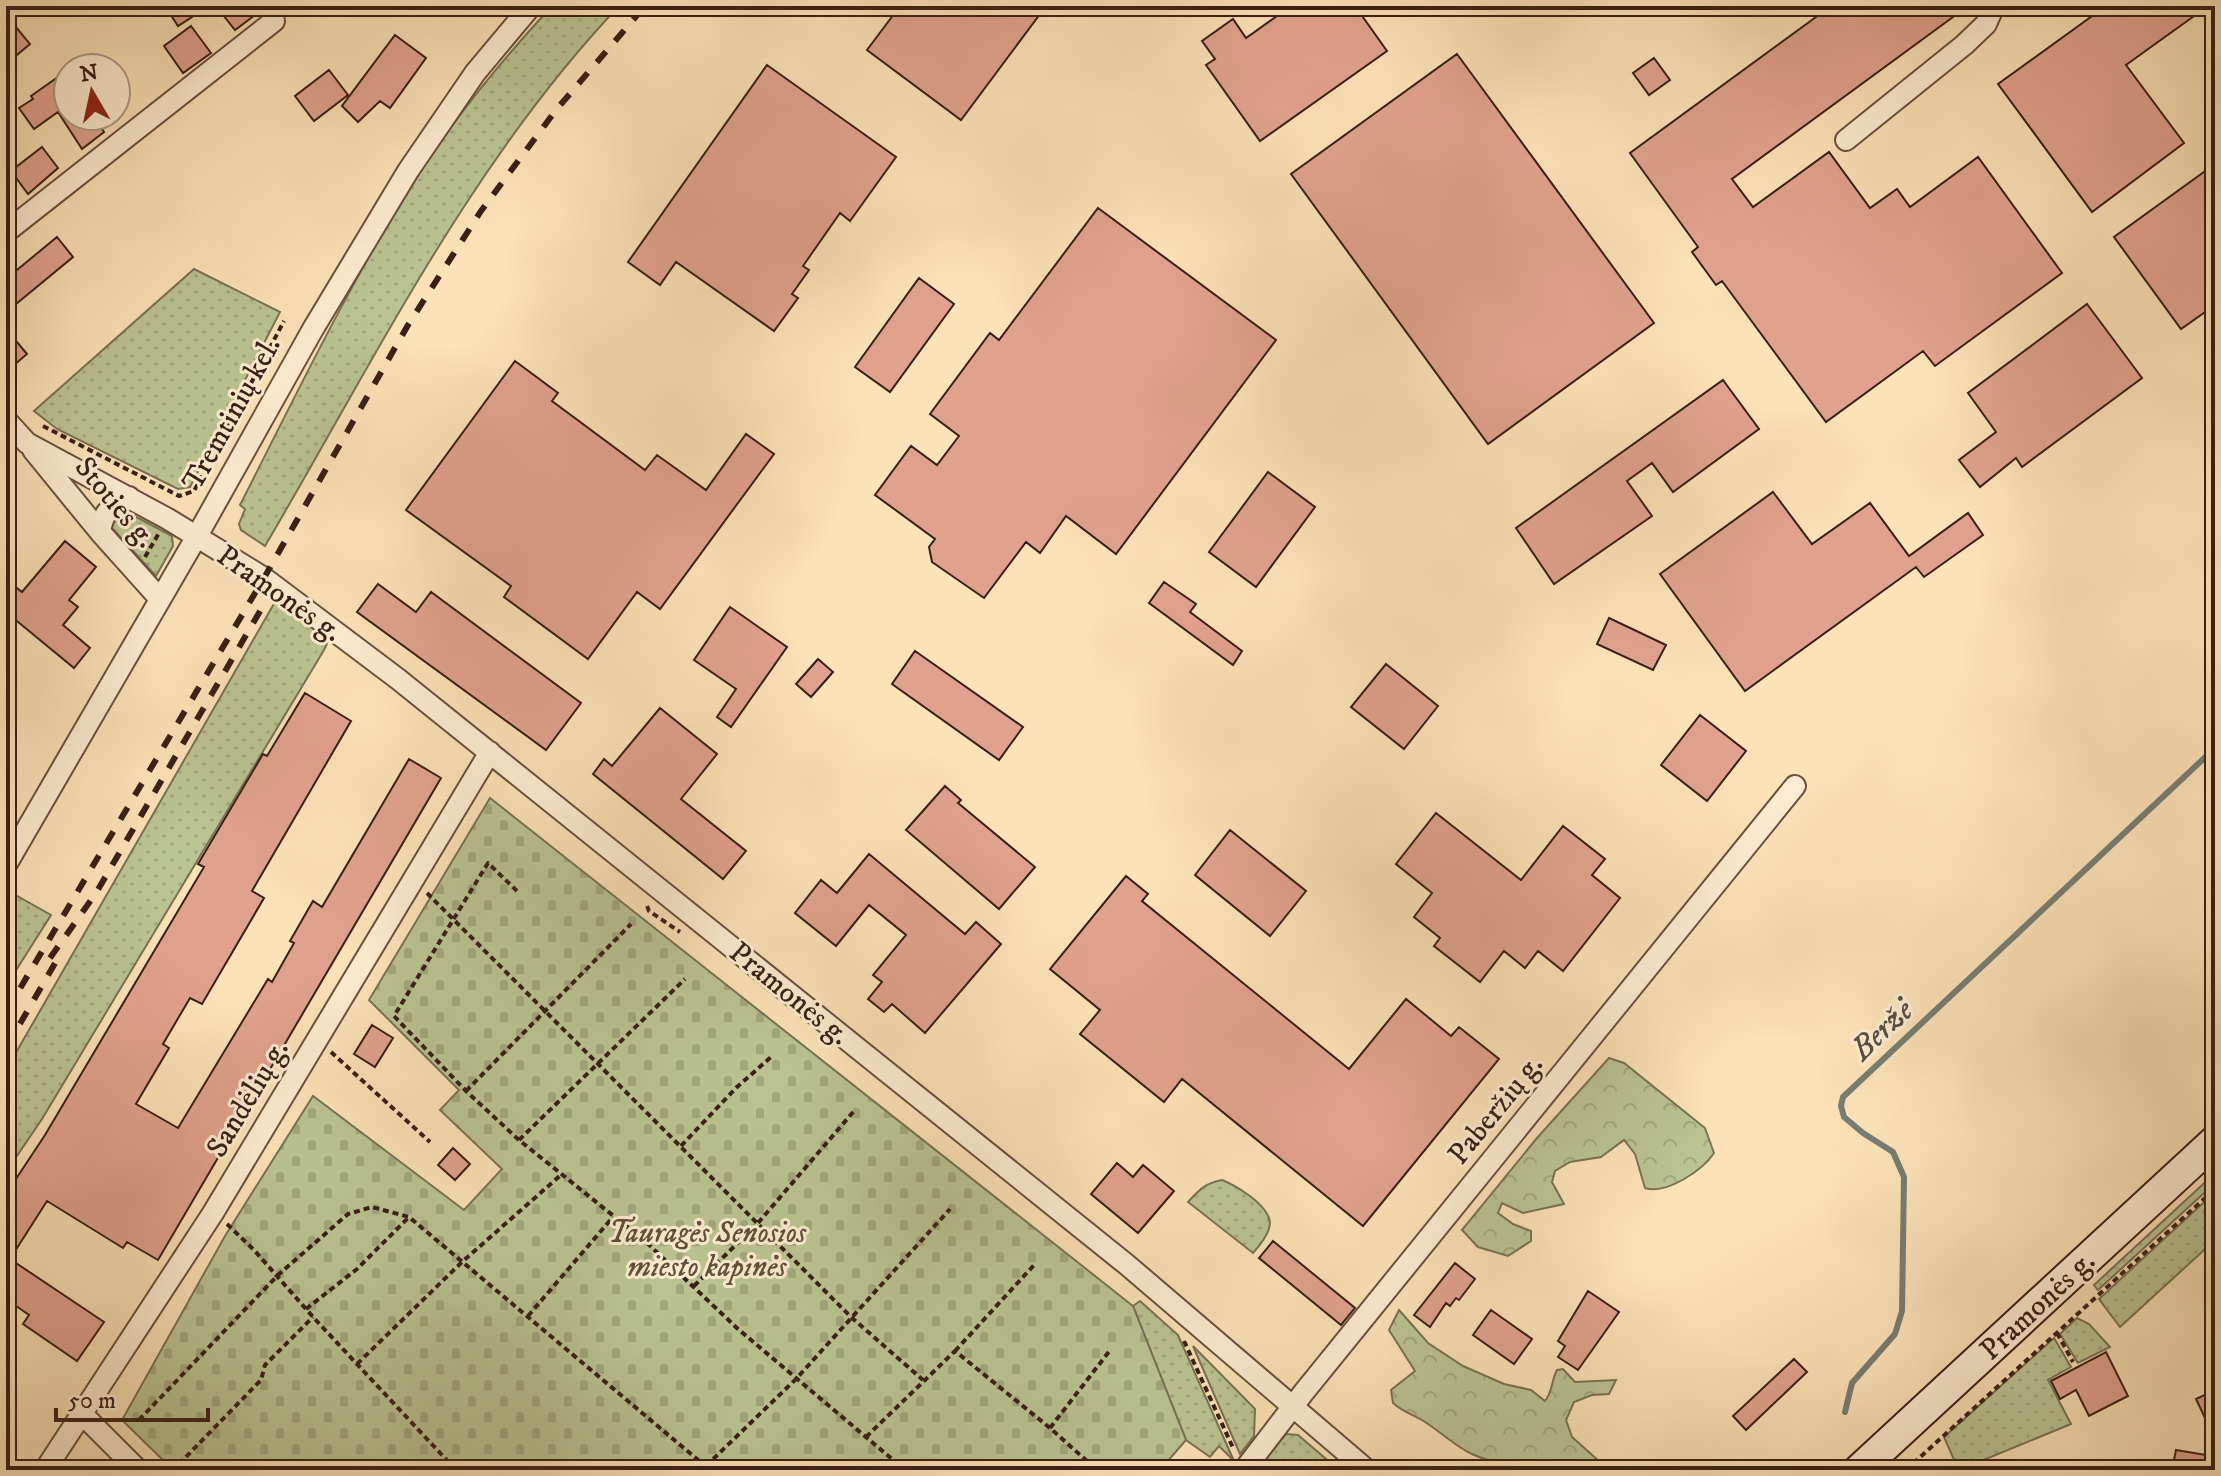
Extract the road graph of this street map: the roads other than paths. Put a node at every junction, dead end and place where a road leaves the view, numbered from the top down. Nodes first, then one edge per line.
1 (531, 6) edge
2 (1994, 6) edge
3 (274, 21) dead end
4 (1846, 140) dead end
5 (6, 232) edge
6 (6, 420) edge
7 (27, 443) junction
8 (129, 497) junction
9 (100, 532) junction
10 (197, 536) junction
11 (160, 599) junction
12 (490, 752) junction
13 (1795, 786) dead end
14 (6, 865) edge
15 (2215, 1141) edge
16 (1292, 1407) junction
17 (82, 1414) junction
18 (45, 1470) edge
19 (138, 1470) edge
20 (1244, 1470) edge
21 (1367, 1470) edge
22 (1859, 1470) edge

1 - 10 street, Tremtinių kel.
2 - 4 street
3 - 5 street
6 - 7 street, Stoties g.
7 - 8 street, Stoties g.
7 - 9 street, Stoties g.
8 - 9 street
8 - 10 street, Stoties g.
9 - 11 street, Stoties g.
10 - 11 street, Tremtinių kel.
10 - 12 street, Pramonės g.
11 - 14 street, Tremtinių kel.
12 - 16 street, Pramonės g.
12 - 17 street, Sandėlių g.
13 - 16 street, Paberžių g.
15 - 22 main road, Pramonės g.
16 - 20 street, Paberžių g.
16 - 21 street, Pramonės g.
17 - 18 street, Sandėlių g.
17 - 19 street

